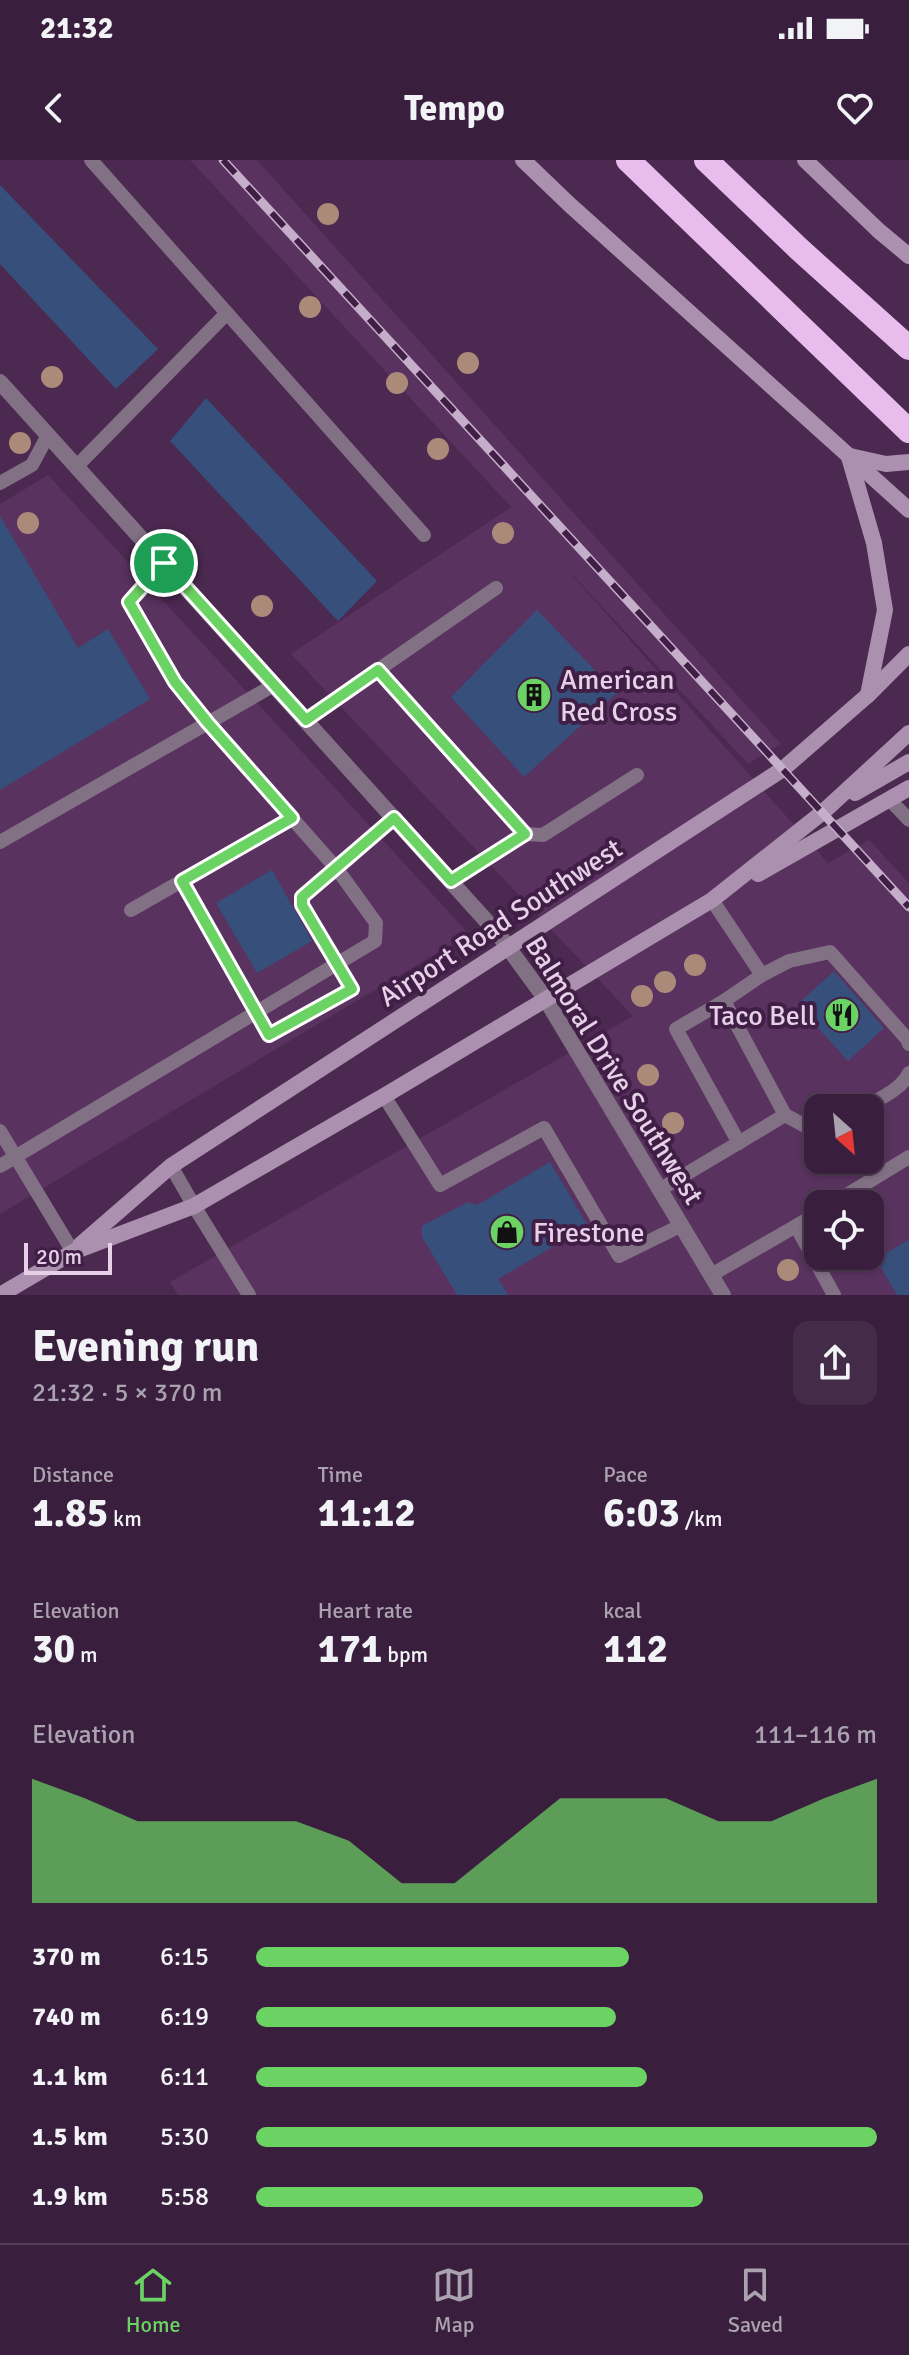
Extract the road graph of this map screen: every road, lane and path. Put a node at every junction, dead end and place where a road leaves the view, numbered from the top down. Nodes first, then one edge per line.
1 (91, 160) edge
2 (523, 160) edge
3 (628, 160) edge
4 (706, 160) edge
5 (805, 160) edge
6 (909, 256) edge
7 (227, 313) junction
8 (909, 348) edge
9 (0, 382) edge
10 (909, 431) edge
11 (48, 435) junction
12 (849, 455) junction
13 (909, 462) edge
14 (77, 466) junction
15 (0, 483) edge
16 (909, 510) edge
17 (424, 535) dead end
18 (164, 563) junction
19 (496, 588) dead end
20 (909, 654) edge
21 (378, 670) junction
22 (274, 685) junction
23 (868, 695) junction
24 (306, 720) junction
25 (208, 723) junction
26 (909, 733) edge
27 (909, 762) edge
28 (637, 775) dead end
29 (909, 788) edge
30 (889, 799) junction
31 (823, 812) junction
32 (292, 818) junction
33 (394, 818) junction
34 (909, 820) edge
35 (525, 834) junction
36 (0, 842) edge
37 (337, 869) junction
38 (182, 881) junction
39 (451, 881) junction
40 (712, 900) junction
41 (131, 910) dead end
42 (508, 947) junction
43 (338, 964) junction
44 (762, 975) junction
45 (545, 998) junction
46 (724, 1001) junction
47 (256, 1012) junction
48 (909, 1044) edge
49 (909, 1073) edge
50 (384, 1096) junction
51 (884, 1096) edge
52 (785, 1115) junction
53 (804, 1125) edge
54 (0, 1131) edge
55 (739, 1143) junction
56 (15, 1156) junction
57 (909, 1157) edge
58 (0, 1166) edge
59 (171, 1166) junction
60 (661, 1189) junction
61 (855, 1190) edge
62 (194, 1206) junction
63 (804, 1221) edge
64 (682, 1225) junction
65 (796, 1226) junction
66 (73, 1252) junction
67 (711, 1275) junction
68 (0, 1295) edge
69 (249, 1295) edge
70 (723, 1295) edge
71 (834, 1295) edge

1 - 7 lane
2 - 12 main road
3 - 10 highway
4 - 8 highway
5 - 6 main road
7 - 14 lane
7 - 17 lane
9 - 11 street, Balmoral Drive Southwest
11 - 14 street, Balmoral Drive Southwest
11 - 15 lane
12 - 13 main road
12 - 16 main road
12 - 23 main road
14 - 18 street, Balmoral Drive Southwest
18 - 22 street, Balmoral Drive Southwest
18 - 25 lane
19 - 21 lane
20 - 23 main road, Airport Road Southwest
21 - 24 lane
21 - 35 lane
22 - 24 street, Balmoral Drive Southwest
22 - 25 lane
23 - 42 main road, Airport Road Southwest
24 - 33 street, Balmoral Drive Southwest
25 - 32 lane
25 - 36 lane
26 - 31 main road, Airport Road Southwest
27 - 31 main road
28 - 35 lane
29 - 30 main road
30 - 34 lane
30 - 40 main road
31 - 40 main road, Airport Road Southwest
32 - 37 lane
32 - 38 lane
33 - 37 lane
33 - 39 street, Balmoral Drive Southwest
35 - 39 lane
37 - 43 lane
37 - 43 lane
38 - 41 lane
38 - 47 lane
39 - 42 street, Balmoral Drive Southwest
40 - 44 lane
40 - 45 main road, Airport Road Southwest
42 - 45 street, Balmoral Drive Southwest
42 - 59 main road, Airport Road Southwest
43 - 47 lane
43 - 47 lane
44 - 46 lane
44 - 48 lane
45 - 50 main road, Airport Road Southwest
45 - 60 street, Balmoral Drive Southwest
46 - 52 lane
46 - 55 lane
47 - 56 lane
49 - 51 lane
50 - 62 main road, Airport Road Southwest
50 - 64 lane
52 - 53 lane
52 - 55 lane
54 - 56 lane
55 - 60 lane
56 - 58 lane
56 - 66 lane
57 - 61 lane
59 - 62 lane
59 - 66 main road, Airport Road Southwest
60 - 64 street, Balmoral Drive Southwest
62 - 66 main road, Airport Road Southwest
62 - 69 lane
63 - 65 lane
64 - 67 street, Balmoral Drive Southwest
65 - 67 lane
65 - 71 lane
66 - 68 main road, Airport Road Southwest
67 - 70 street, Balmoral Drive Southwest

